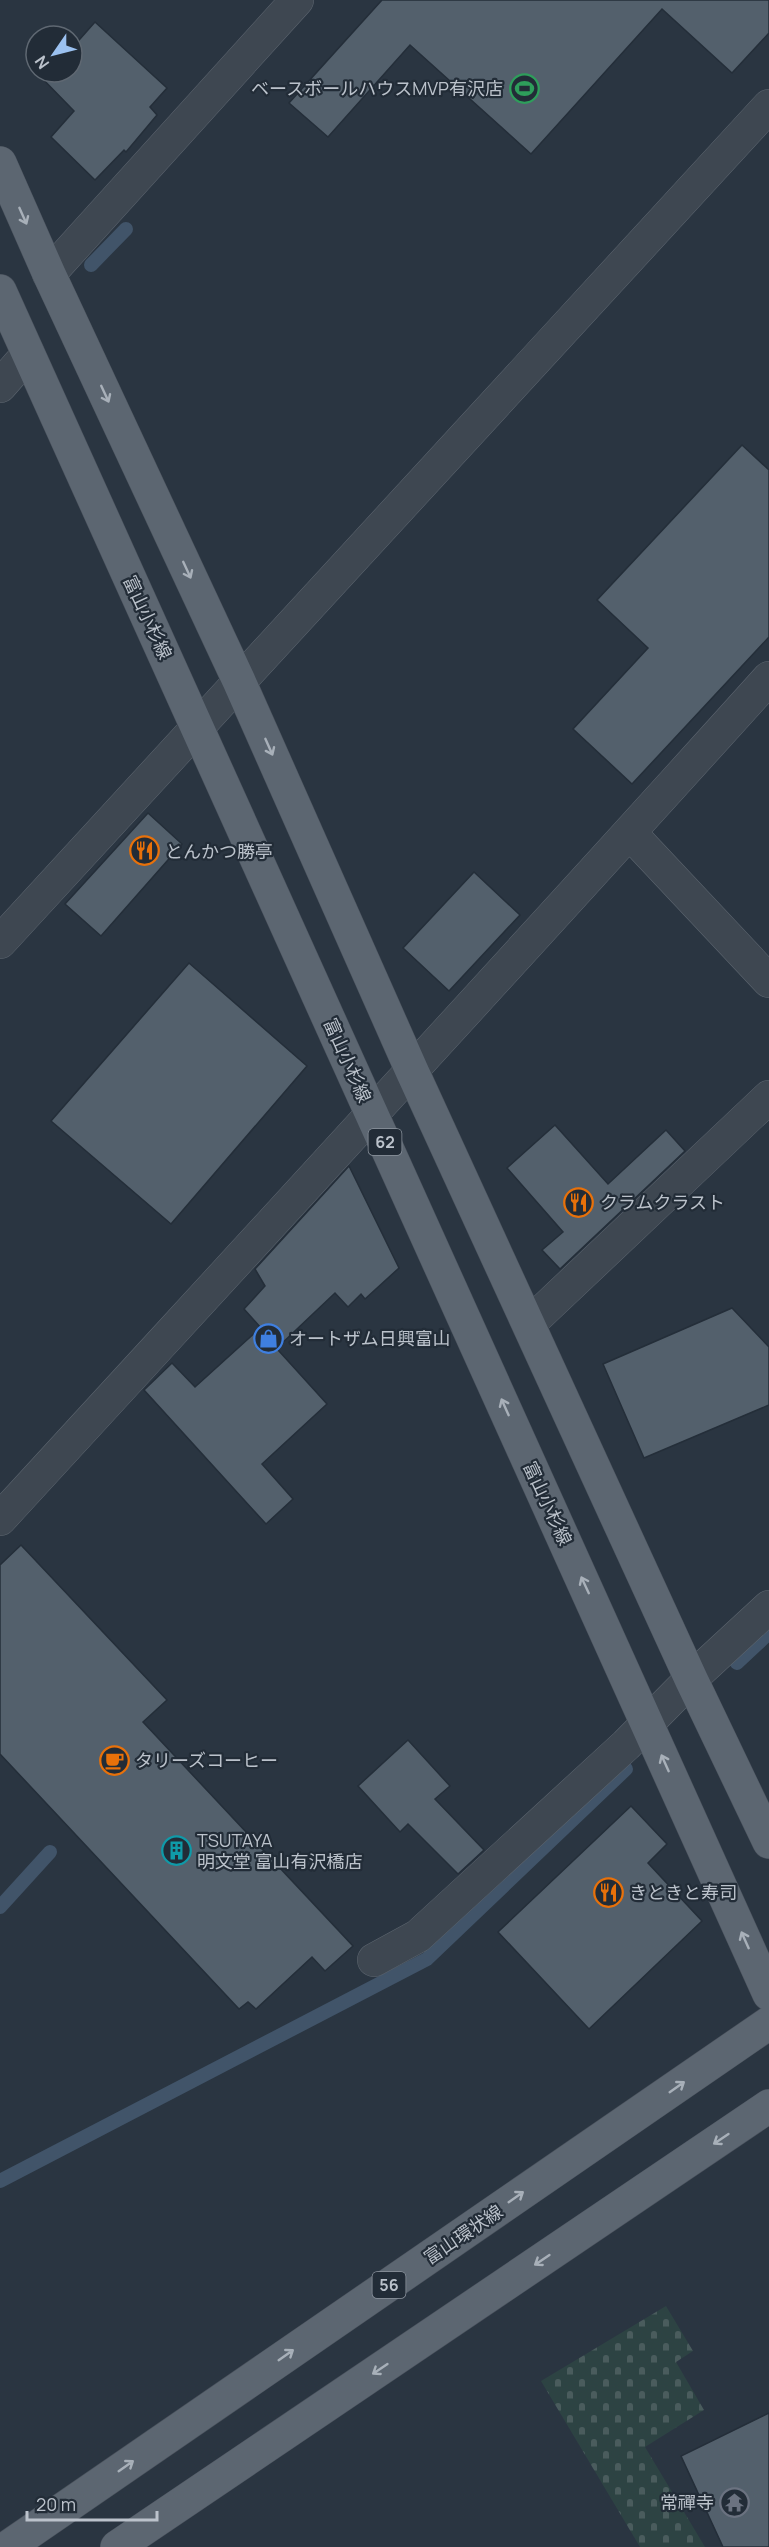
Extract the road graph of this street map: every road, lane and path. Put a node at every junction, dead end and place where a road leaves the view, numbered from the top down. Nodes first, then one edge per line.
1 (297, 0) edge
2 (769, 106) edge
3 (0, 163) edge
4 (49, 274) junction
5 (0, 291) edge
6 (28, 354) junction
7 (0, 386) edge
8 (769, 678) edge
9 (240, 681) junction
10 (198, 726) junction
11 (630, 833) junction
12 (0, 942) edge
13 (769, 981) edge
14 (412, 1071) junction
15 (769, 1097) edge
16 (372, 1113) junction
17 (530, 1323) junction
18 (0, 1519) edge
19 (769, 1607) edge
20 (692, 1679) junction
21 (648, 1724) junction
22 (769, 1842) edge
23 (374, 1960) dead end
24 (769, 1994) edge
25 (769, 2023) edge
26 (769, 2106) edge
27 (8, 2547) edge
28 (117, 2547) edge

1 - 4 street
2 - 9 street
3 -> 4 main road
4 -> 9 main road
5 - 6 main road, 富山小杉線 / 62
6 - 7 street
6 - 10 main road, 富山小杉線 / 62
8 - 11 street
9 - 10 street
9 -> 14 main road
10 - 12 street
10 - 16 main road, 富山小杉線 / 62
11 - 13 street
11 - 14 street
14 - 16 street
14 - 17 main road
15 - 17 street
16 - 18 street
21 -> 16 main road, 富山小杉線 / 62
17 - 20 main road
19 - 20 street
20 - 21 street
20 - 22 main road
21 - 23 street
24 -> 21 main road, 富山小杉線 / 62
27 -> 25 main road, 富山環状線 / 56
26 -> 28 main road

